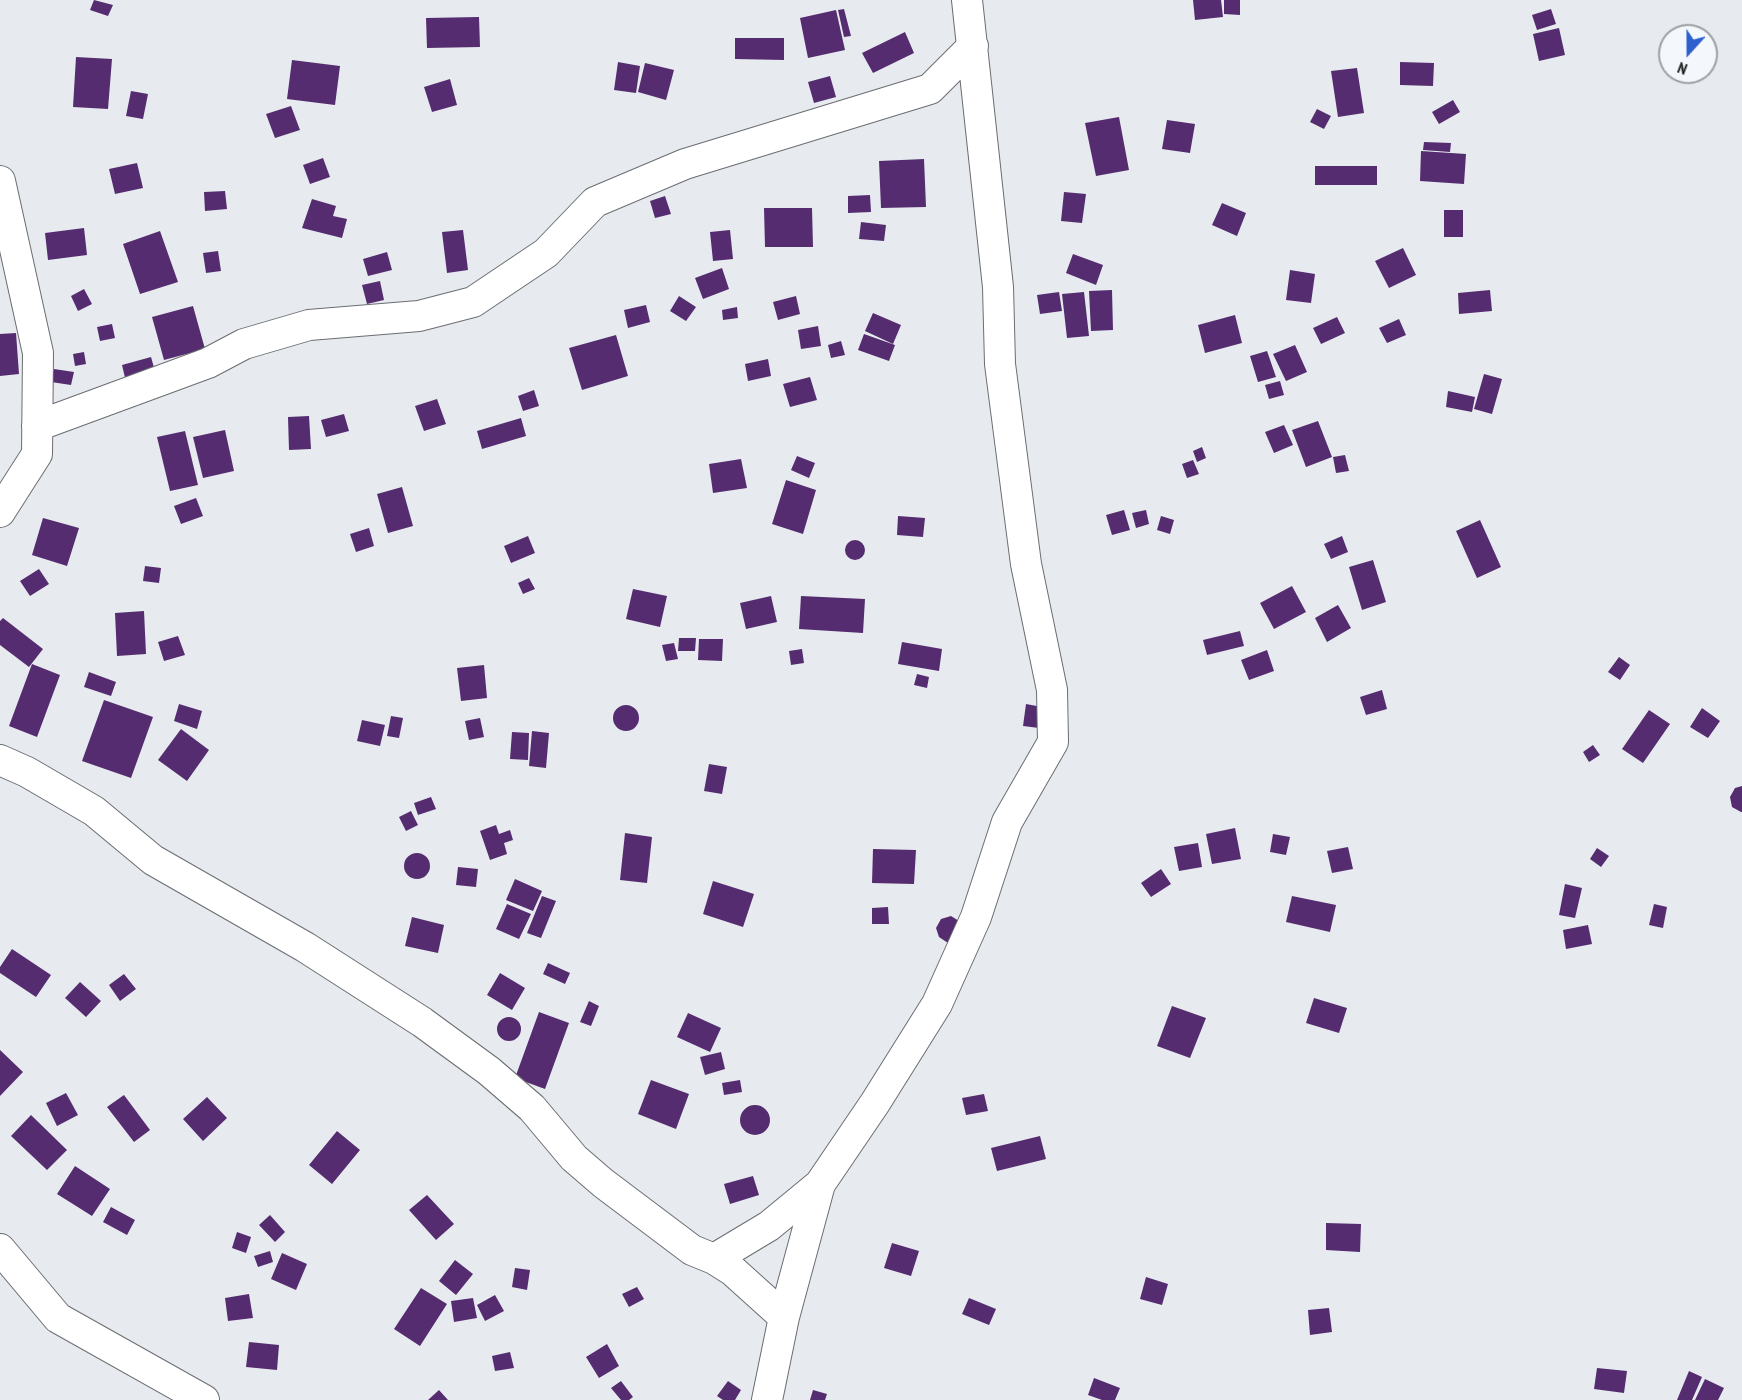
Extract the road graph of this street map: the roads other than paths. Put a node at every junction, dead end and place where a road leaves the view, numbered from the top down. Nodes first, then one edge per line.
1 (967, 0) edge
2 (973, 46) junction
3 (0, 181) edge
4 (37, 426) junction
5 (0, 512) edge
6 (0, 760) edge
7 (820, 1184) junction
8 (0, 1249) edge
9 (714, 1259) junction
10 (784, 1317) junction
11 (204, 1400) edge
12 (767, 1400) edge

1 - 2 street
2 - 4 street
2 - 7 street
3 - 4 street
4 - 5 street
6 - 9 street
7 - 9 street
7 - 10 street
8 - 11 street
9 - 10 street
10 - 12 street

